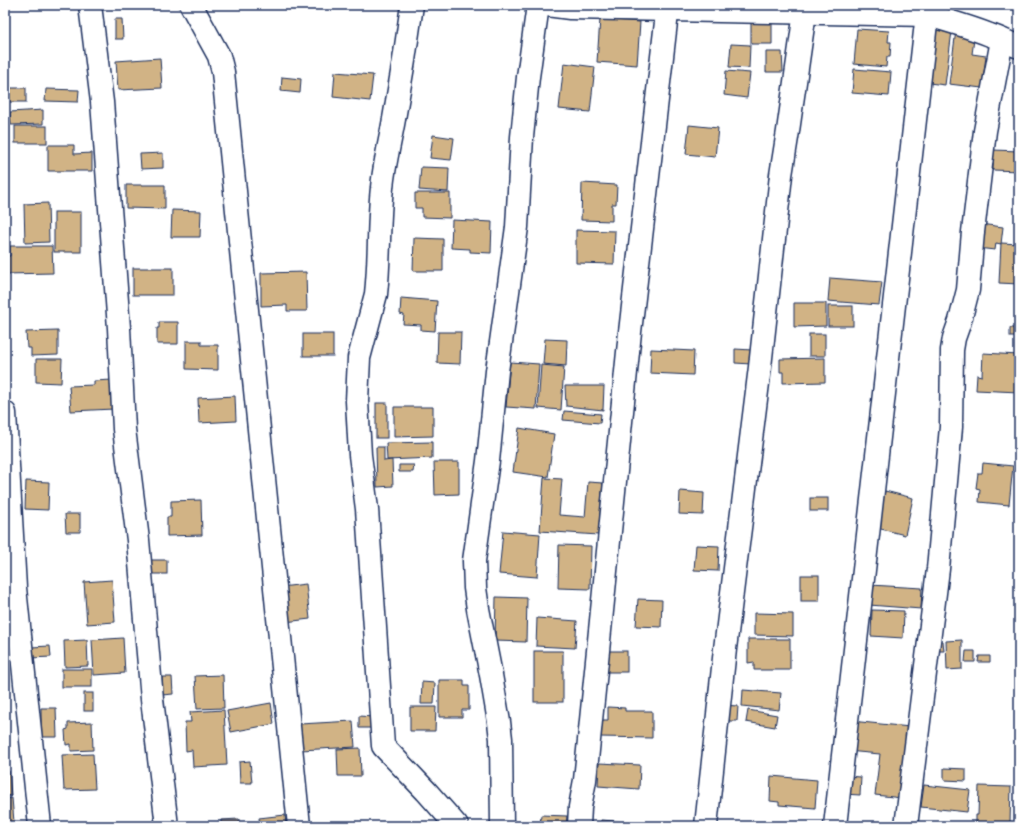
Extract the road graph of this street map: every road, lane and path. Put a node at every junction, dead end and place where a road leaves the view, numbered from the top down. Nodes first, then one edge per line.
1 (90, 5) edge
2 (191, 5) edge
3 (412, 5) edge
4 (538, 5) edge
5 (547, 5) edge
6 (668, 8) edge
7 (806, 9) edge
8 (928, 10) edge
9 (1011, 44) edge
10 (5, 413) edge
11 (40, 826) edge
12 (167, 826) edge
13 (299, 826) edge
14 (457, 826) edge
15 (502, 826) edge
16 (579, 826) edge
17 (706, 826) edge
18 (834, 826) edge
19 (906, 826) edge

1 - 12 street
2 - 13 street
3 - 14 street
4 - 15 street
5 - 6 street
6 - 7 street
6 - 16 street
7 - 8 street
7 - 17 street
8 - 9 street
8 - 18 street
9 - 19 street
10 - 11 street

